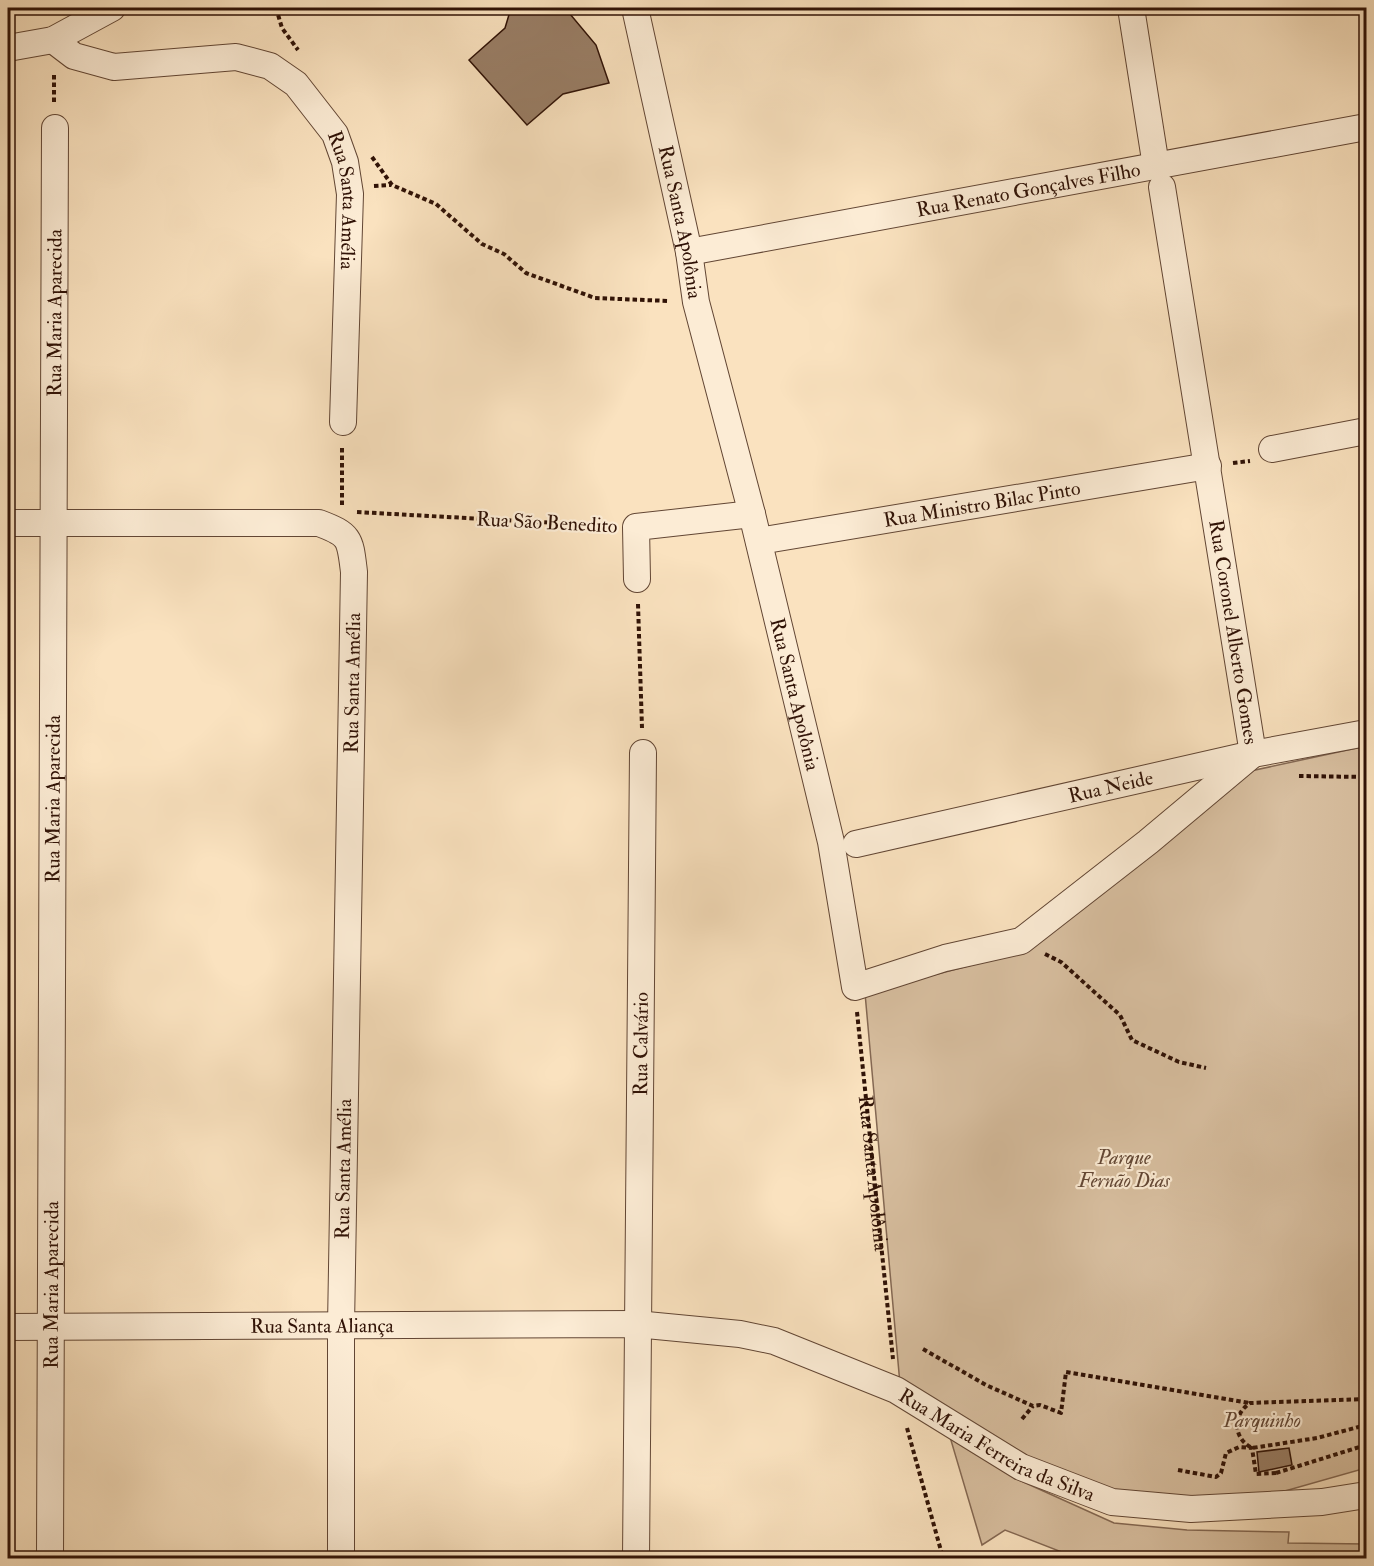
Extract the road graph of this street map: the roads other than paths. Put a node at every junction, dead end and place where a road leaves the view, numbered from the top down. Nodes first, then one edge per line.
1 (112, 8) edge
2 (635, 8) edge
3 (1131, 8) edge
4 (53, 40) junction
5 (8, 48) edge
6 (1366, 127) edge
7 (55, 128) road end
8 (1159, 176) junction
9 (689, 252) junction
10 (343, 422) road end
11 (1366, 431) edge
12 (1263, 451) road end
13 (1208, 466) junction
14 (752, 514) junction
15 (8, 523) edge
16 (53, 523) junction
17 (759, 541) junction
18 (637, 579) road end
19 (1366, 733) edge
20 (643, 753) road end
21 (1253, 754) junction
22 (856, 844) dead end
23 (855, 987) joint
24 (636, 1324) junction
25 (52, 1326) junction
26 (340, 1326) junction
27 (8, 1327) edge
28 (1366, 1495) edge
29 (50, 1558) edge
30 (341, 1558) edge
31 (636, 1558) edge

1 - 4 street
2 - 9 street, Rua Santa Apolônia
3 - 8 street, Rua Coronel Alberto Gomes
4 - 5 street
4 - 10 street, Rua Santa Amélia
6 - 8 street, Rua Renato Gonçalves Filho
7 - 16 street, Rua Maria Aparecida
8 - 9 street, Rua Renato Gonçalves Filho
8 - 13 street, Rua Coronel Alberto Gomes
9 - 14 street, Rua Santa Apolônia
11 - 12 street
13 - 17 street, Rua Ministro Bilac Pinto
13 - 21 street, Rua Coronel Alberto Gomes
14 - 17 street, Rua Santa Apolônia
14 - 18 street, Rua São Benedito
15 - 16 street
16 - 25 street, Rua Maria Aparecida
16 - 26 street, Rua Santa Amélia
17 - 23 street, Rua Santa Apolônia
19 - 21 street, Rua Neide
20 - 24 street, Rua Calvário
21 - 22 street, Rua Neide
21 - 23 street, Rua Coronel Alberto Gomes
24 - 26 street, Rua Santa Aliança
24 - 28 street, Rua Maria Ferreira da Silva
24 - 31 street, Rua Calvário
25 - 26 street, Rua Santa Aliança
25 - 27 street, Rua Santa Aliança
25 - 29 street, Rua Maria Aparecida
26 - 30 street, Rua Santa Amélia

